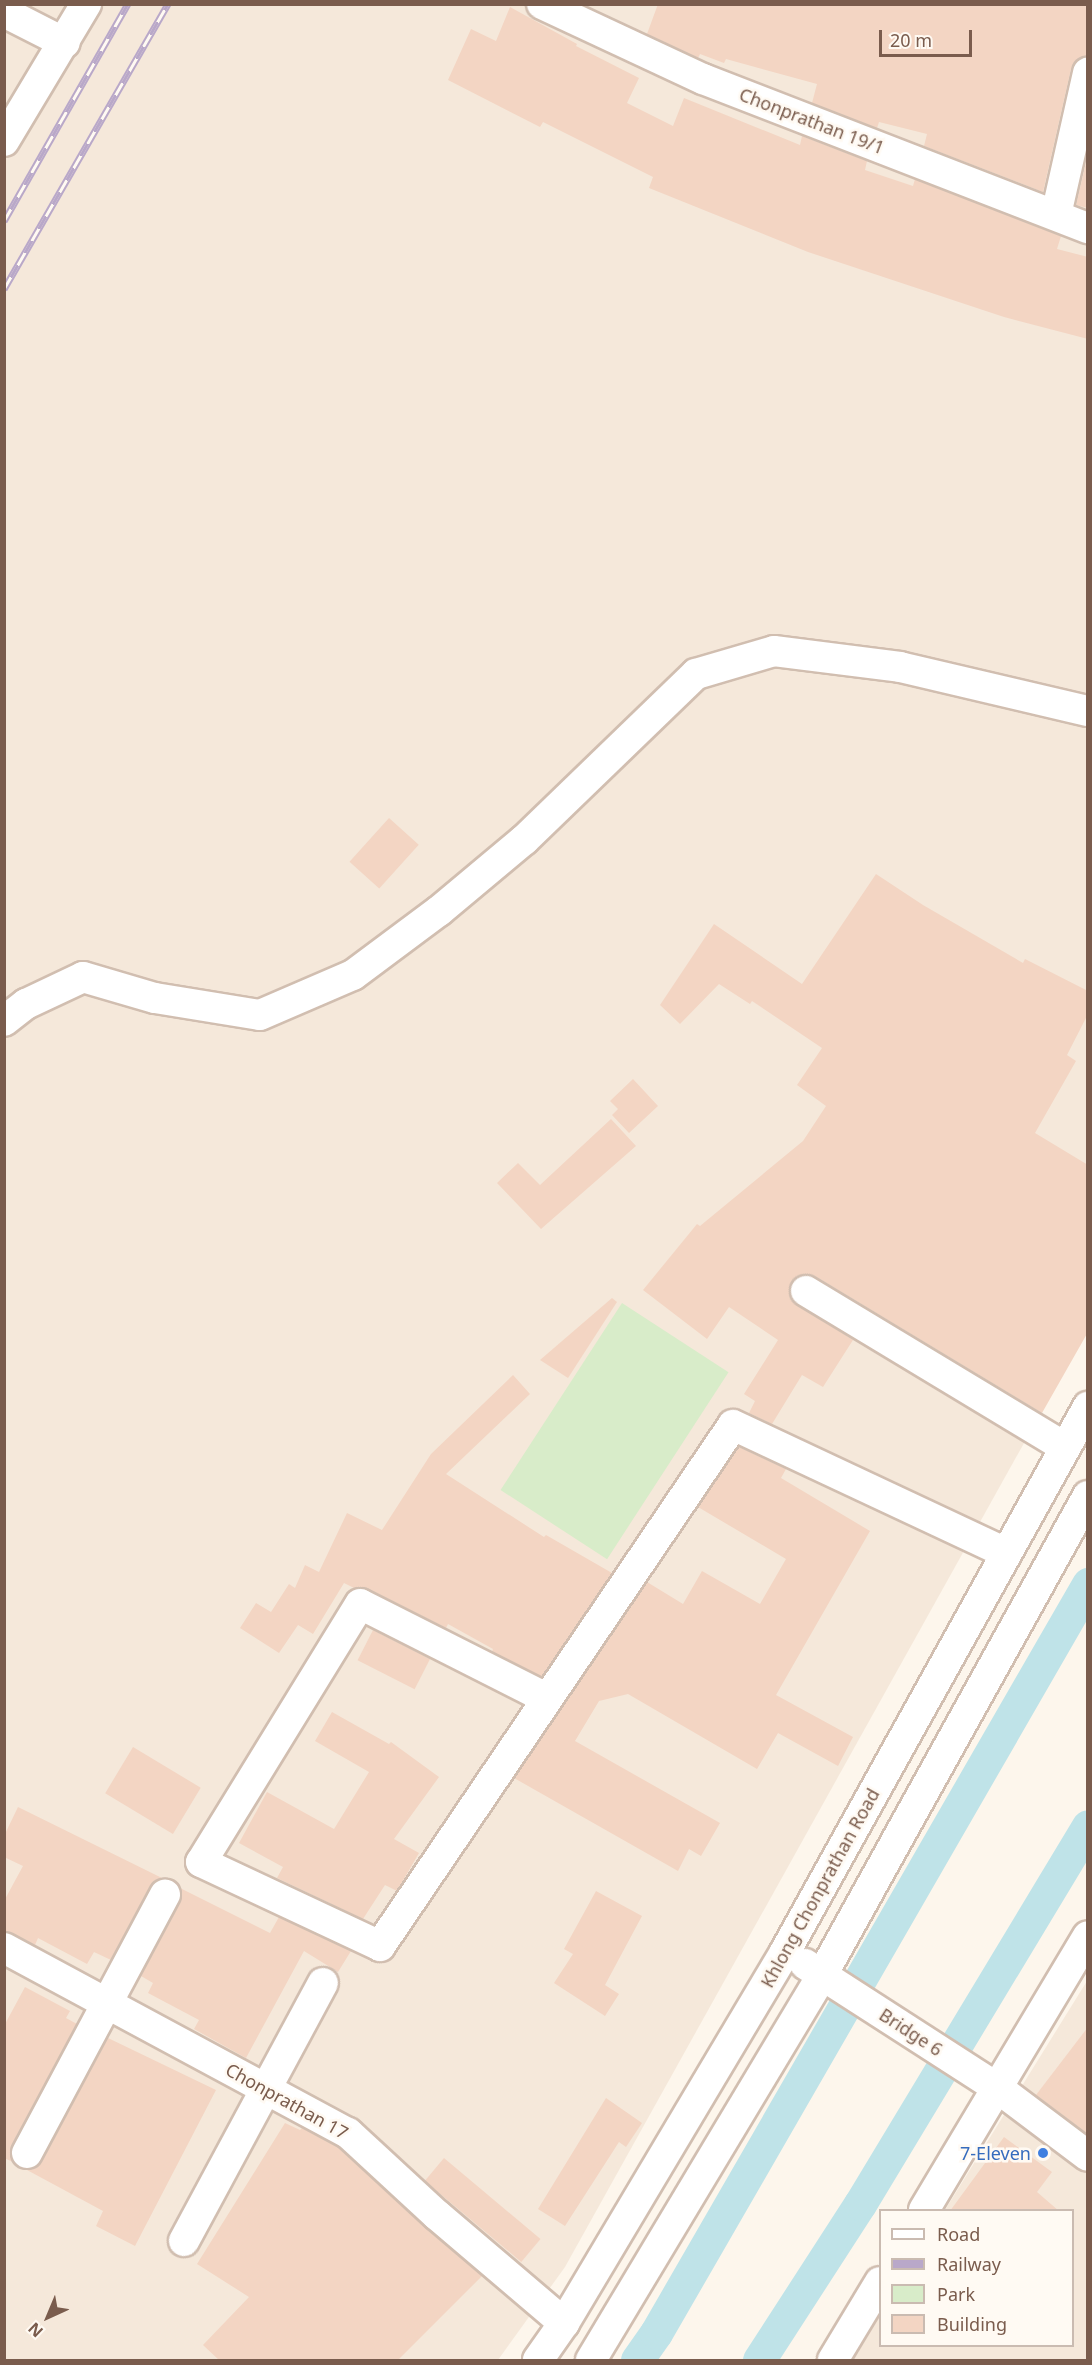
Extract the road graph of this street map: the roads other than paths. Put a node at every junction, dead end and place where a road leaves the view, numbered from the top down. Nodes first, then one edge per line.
1 (86, 4) edge
2 (542, 4) edge
3 (4, 12) edge
4 (65, 43) junction
5 (1088, 74) edge
6 (4, 141) edge
7 (1056, 215) junction
8 (1088, 228) edge
9 (1088, 711) edge
10 (4, 1021) edge
11 (806, 1291) dead end
12 (1088, 1407) edge
13 (1065, 1447) junction
14 (1088, 1496) edge
15 (1006, 1553) junction
16 (546, 1698) junction
17 (165, 1895) dead end
18 (1088, 1936) edge
19 (4, 1948) edge
20 (785, 1952) junction
21 (822, 1975) junction
22 (323, 1983) dead end
23 (108, 2004) junction
24 (267, 2088) junction
25 (999, 2089) junction
26 (27, 2153) dead end
27 (1088, 2156) edge
28 (925, 2209) edge
29 (184, 2241) dead end
30 (879, 2284) edge
31 (564, 2323) junction
32 (840, 2358) edge
33 (538, 2361) edge
34 (591, 2361) edge

1 - 4 street
2 - 7 street, Chonprathan 19/1
3 - 4 street
4 - 6 street
5 - 7 street
7 - 8 street, Chonprathan 19/1
9 - 10 street
11 - 13 street
12 - 13 street, Khlong Chonprathan Road
13 - 15 street, Khlong Chonprathan Road
14 - 21 street
15 - 16 street
15 - 20 street, Khlong Chonprathan Road
16 - 16 street
17 - 23 street
18 - 25 street
19 - 23 street, Chonprathan 17
20 - 21 street, Bridge 6
20 - 31 street, Khlong Chonprathan Road
21 - 25 street, Bridge 6
21 - 34 street
22 - 24 street
23 - 24 street, Chonprathan 17
23 - 26 street
24 - 29 street
24 - 31 street, Chonprathan 17
25 - 27 street, Bridge 6
25 - 28 street
30 - 32 street
31 - 33 street, Khlong Chonprathan Road

